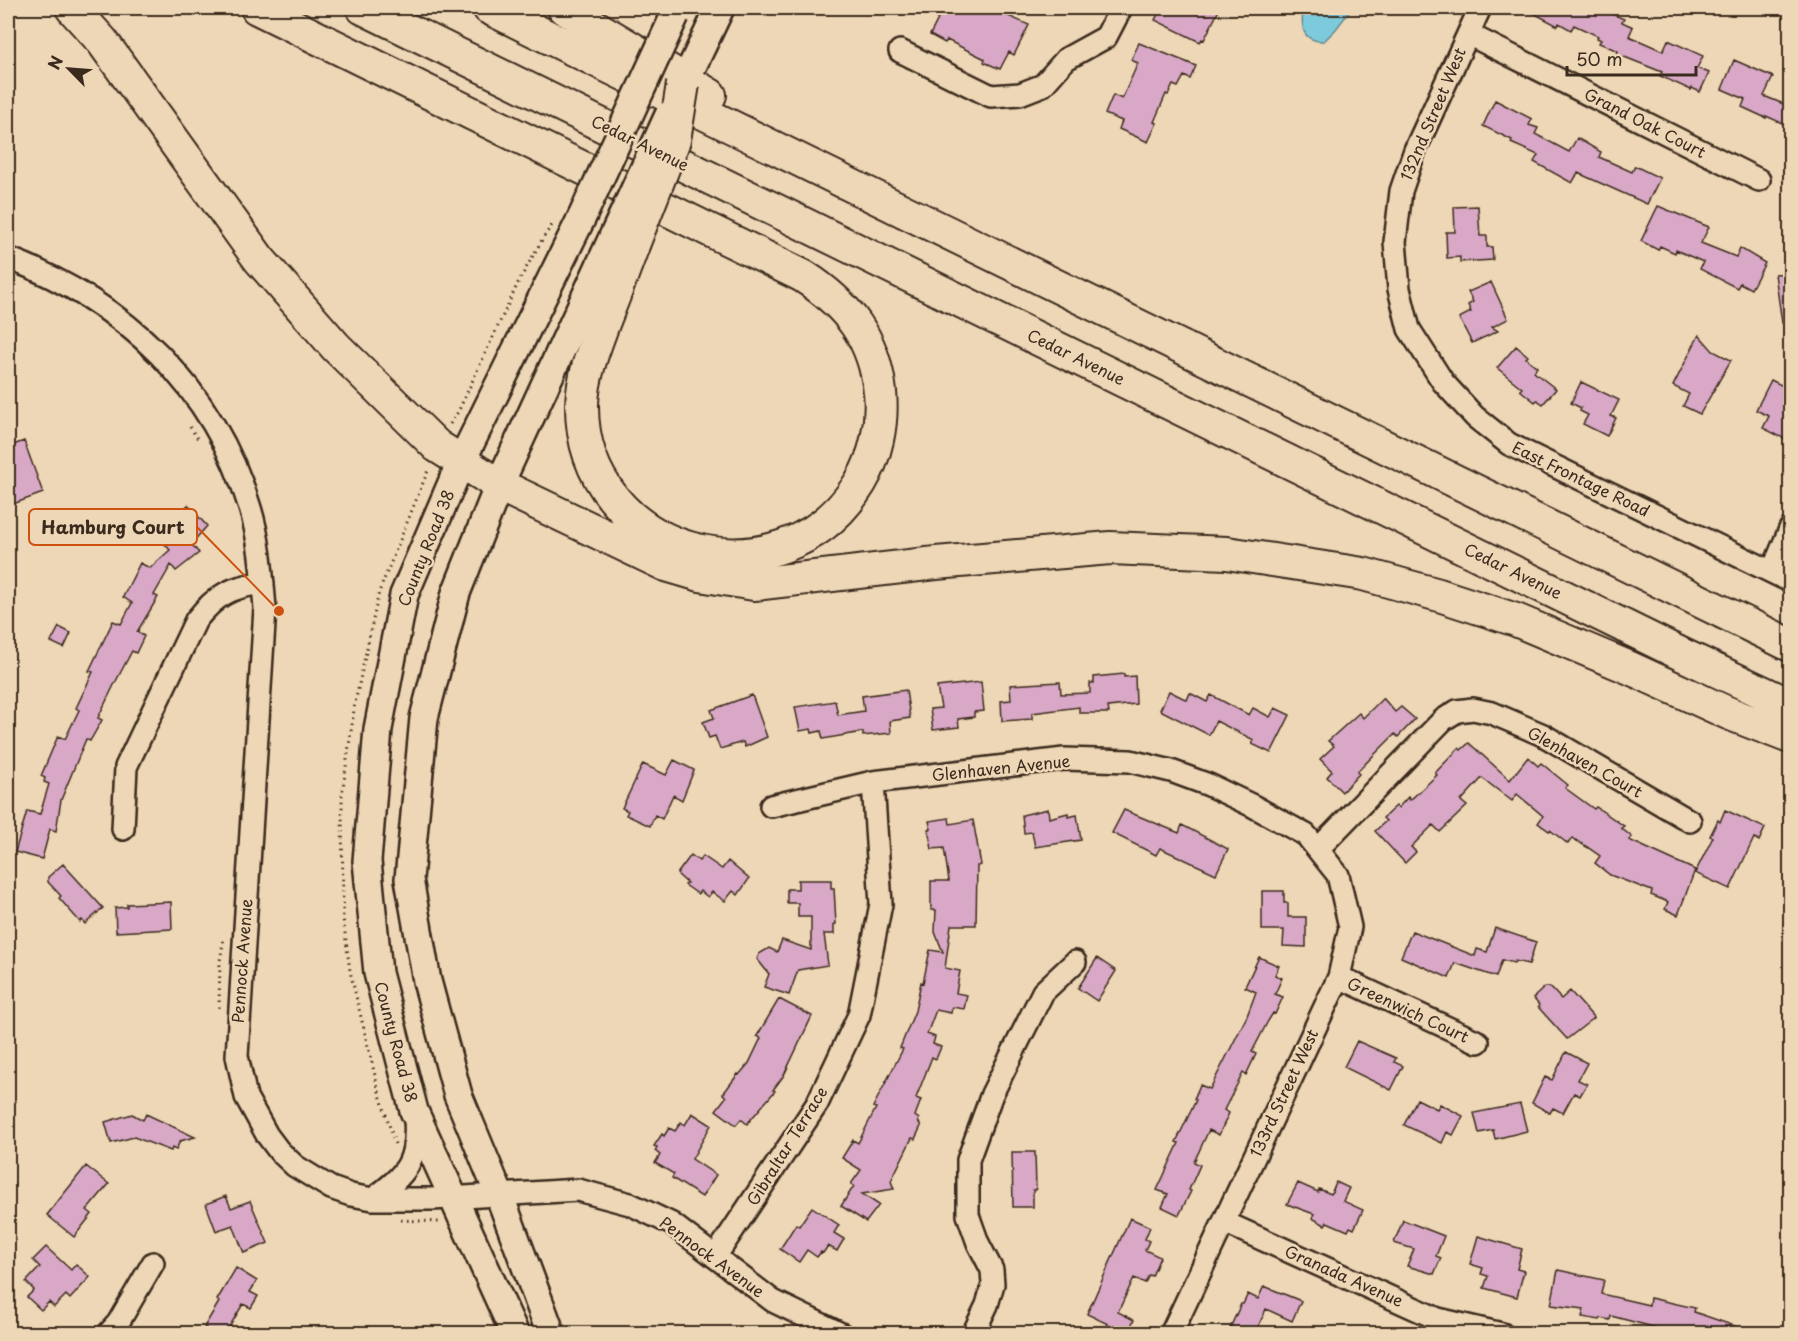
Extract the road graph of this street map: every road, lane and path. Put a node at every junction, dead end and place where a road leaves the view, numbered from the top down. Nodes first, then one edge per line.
1 (72, 8) edge
2 (256, 8) edge
3 (363, 8) edge
4 (489, 8) edge
5 (564, 8) edge
6 (1121, 8) edge
7 (1480, 8) edge
8 (676, 11) edge
9 (714, 19) edge
10 (1468, 34) junction
11 (900, 51) dead end
12 (683, 84) joint
13 (1759, 180) dead end
14 (911, 215) junction
15 (623, 240) junction
16 (8, 258) edge
17 (1409, 329) joint
18 (185, 419) dead end
19 (201, 444) dead end
20 (461, 462) junction
21 (499, 485) junction
22 (1791, 529) edge
23 (1781, 577) edge
24 (263, 583) junction
25 (1791, 645) edge
26 (1791, 705) edge
27 (1791, 737) edge
28 (873, 782) junction
29 (771, 806) dead end
30 (1690, 821) dead end
31 (123, 828) dead end
32 (1318, 849) junction
33 (224, 936) dead end
34 (1075, 962) dead end
35 (1339, 977) junction
36 (219, 1018) dead end
37 (1478, 1042) dead end
38 (414, 1111) junction
39 (499, 1194) junction
40 (452, 1196) junction
41 (373, 1199) junction
42 (392, 1219) dead end
43 (441, 1222) dead end
44 (1224, 1222) junction
45 (715, 1257) junction
46 (153, 1263) dead end
47 (108, 1334) edge
48 (515, 1334) edge
49 (551, 1334) edge
50 (841, 1334) edge
51 (973, 1334) edge
52 (1172, 1334) edge
53 (1502, 1334) edge

1 - 20 highway
2 - 15 highway
3 - 26 highway, Cedar Avenue
4 - 14 highway
5 - 14 highway
6 - 11 street
7 - 10 street, 132nd Street West
8 - 20 main road, County Road 38, bridge
9 - 12 main road
10 - 13 street, Grand Oak Court
10 - 17 street, 132nd Street West
12 - 15 highway, bridge
14 - 25 highway
15 - 21 main road
16 - 24 street, Pennock Avenue
17 - 23 street, East Frontage Road
18 - 19 path
20 - 21 highway
20 - 38 main road, County Road 38
21 - 27 highway
21 - 39 main road
22 - 23 street
24 - 31 street
24 - 41 street, Pennock Avenue
28 - 29 street, Glenhaven Avenue
28 - 32 street, Glenhaven Avenue
28 - 45 street, Gibraltar Terrace
30 - 32 street, Glenhaven Court
32 - 35 street, 133rd Street West
33 - 36 path
34 - 51 street
35 - 37 street, Greenwich Court
35 - 44 street, 133rd Street West
38 - 40 main road, County Road 38
38 - 41 street
39 - 40 street, Pennock Avenue
39 - 45 street, Pennock Avenue
39 - 49 main road
40 - 41 street, Pennock Avenue
40 - 48 main road, County Road 38
42 - 43 path
44 - 52 street, 133rd Street West
44 - 53 street, Granada Avenue
45 - 50 street, Pennock Avenue
46 - 47 street

